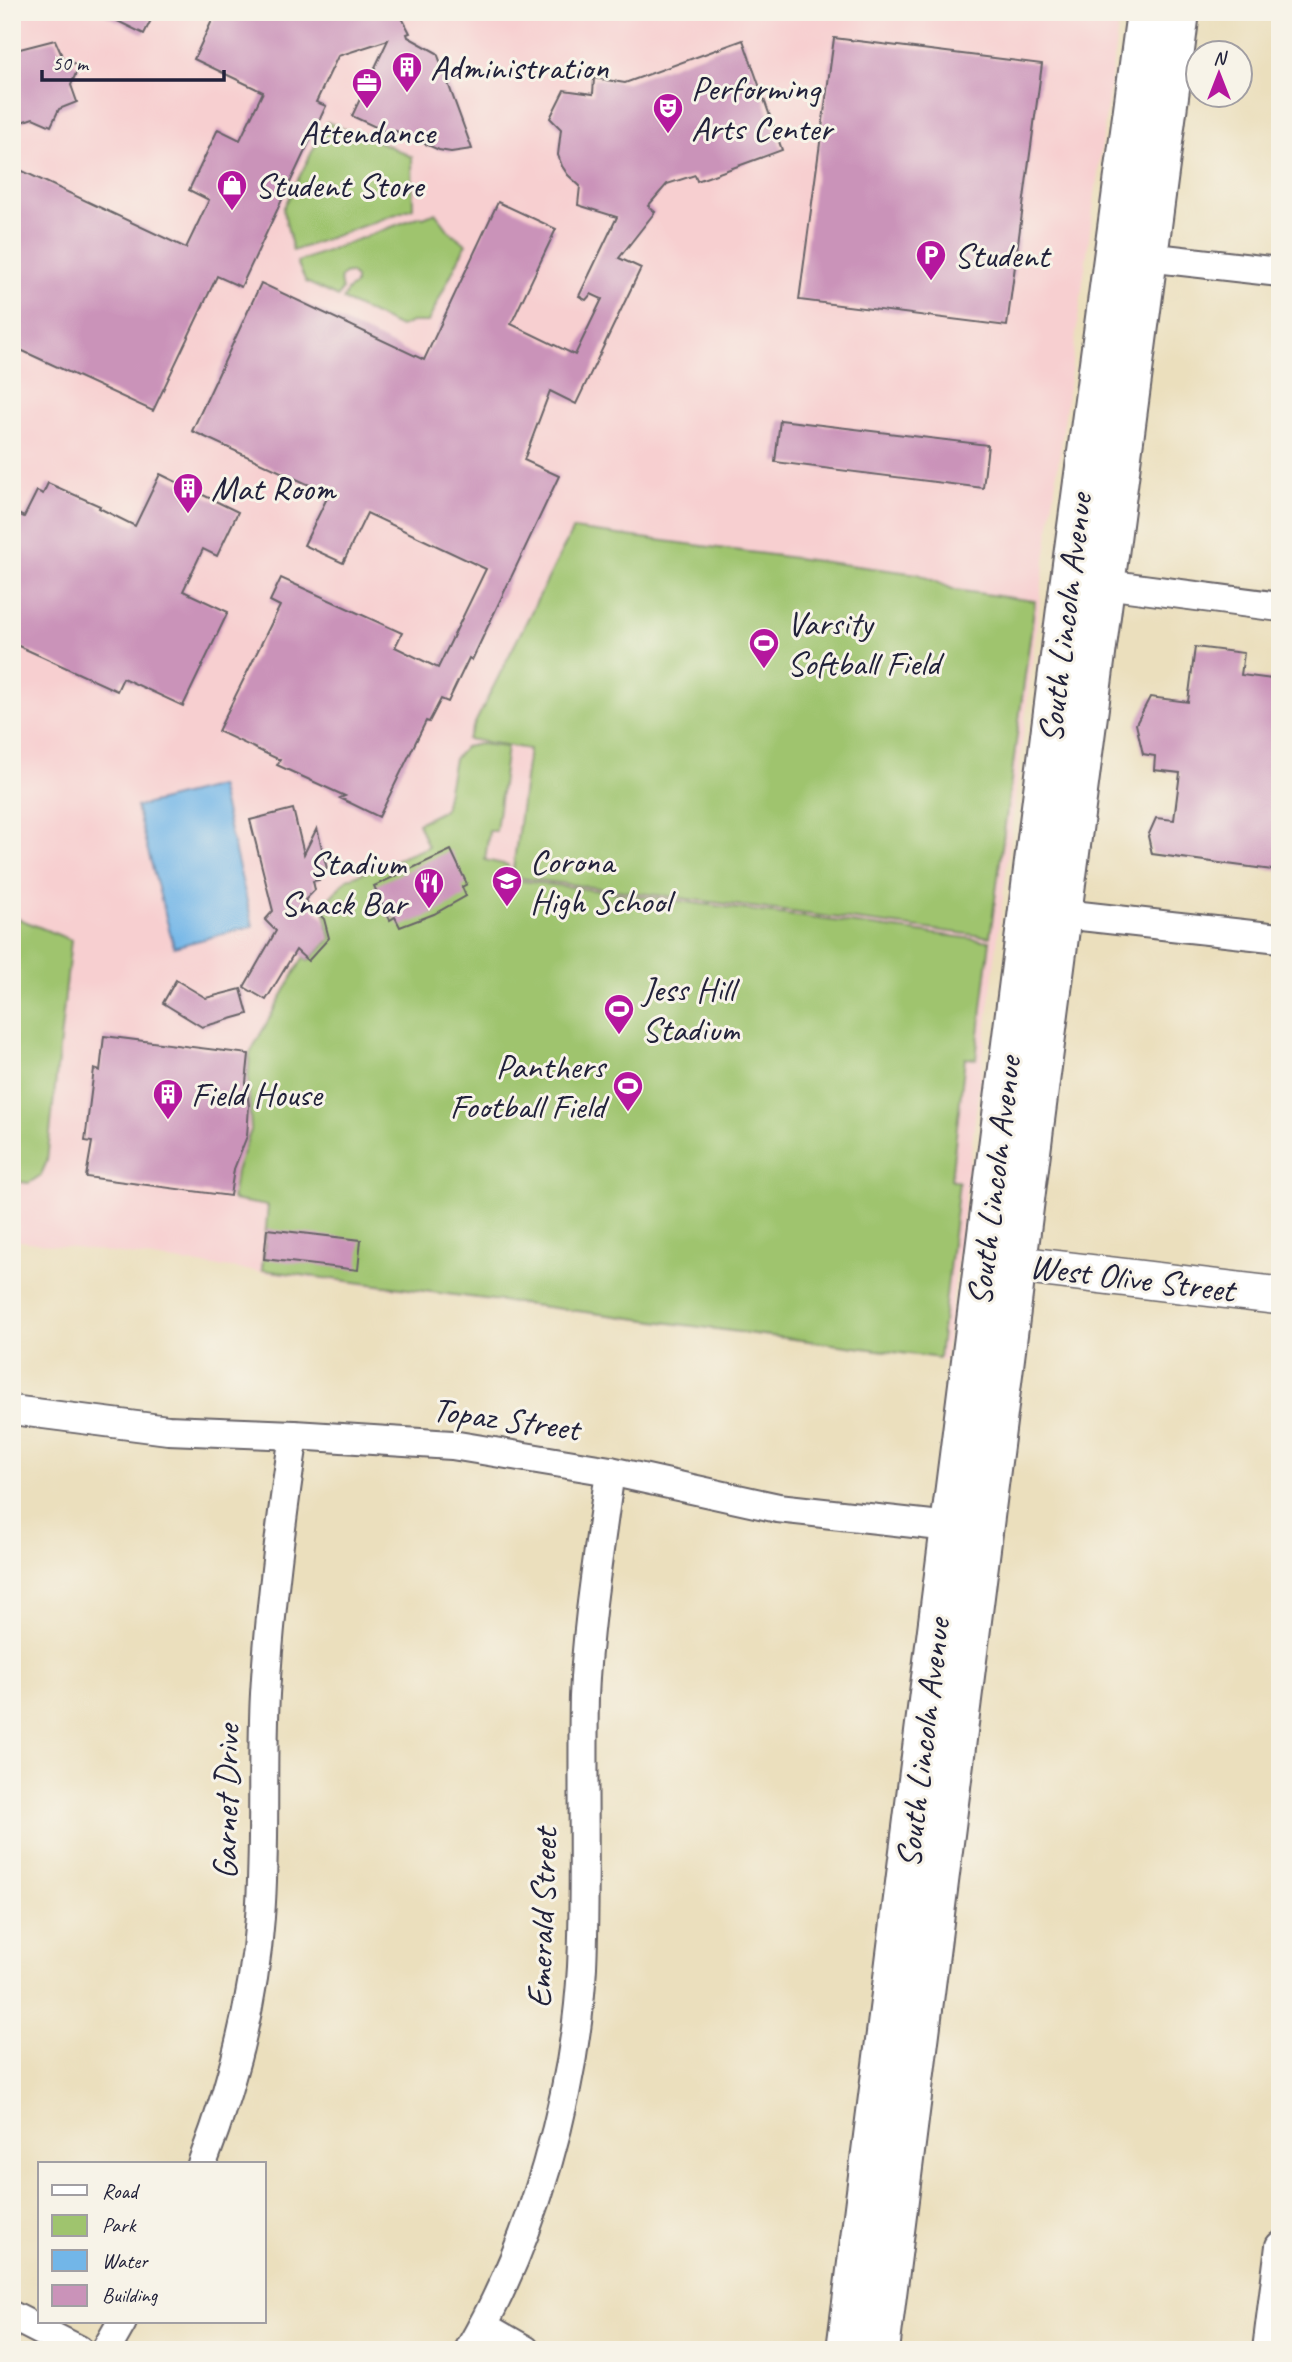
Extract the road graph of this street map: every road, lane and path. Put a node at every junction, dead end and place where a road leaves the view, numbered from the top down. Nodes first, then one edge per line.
1 (1146, 12) edge
2 (1180, 12) edge
3 (1147, 257) junction
4 (1280, 272) edge
5 (1105, 584) junction
6 (1280, 607) edge
7 (1045, 912) junction
8 (1280, 938) edge
9 (1000, 1263) junction
10 (1280, 1296) edge
11 (12, 1410) edge
12 (294, 1435) junction
13 (610, 1471) junction
14 (967, 1529) junction
15 (203, 2162) edge
16 (1280, 2246) edge
17 (12, 2316) edge
18 (121, 2324) edge
19 (476, 2338) edge
20 (79, 2350) edge
21 (106, 2350) edge
22 (525, 2350) edge
23 (846, 2350) edge
24 (880, 2350) edge
25 (1267, 2350) edge

1 - 7 main road, South Lincoln Avenue
2 - 3 main road, South Lincoln Avenue
3 - 4 street
3 - 5 main road, South Lincoln Avenue
5 - 6 street
5 - 7 main road, South Lincoln Avenue
7 - 8 street
7 - 9 main road, South Lincoln Avenue
9 - 10 street, West Olive Street
9 - 14 main road, South Lincoln Avenue
11 - 12 street, Topaz Street
12 - 13 street, Topaz Street
12 - 15 street, Garnet Drive
13 - 14 street, Topaz Street
13 - 19 street, Emerald Street
14 - 23 main road, South Lincoln Avenue
14 - 24 main road, South Lincoln Avenue
16 - 25 street
17 - 20 street
18 - 21 street
19 - 22 street

